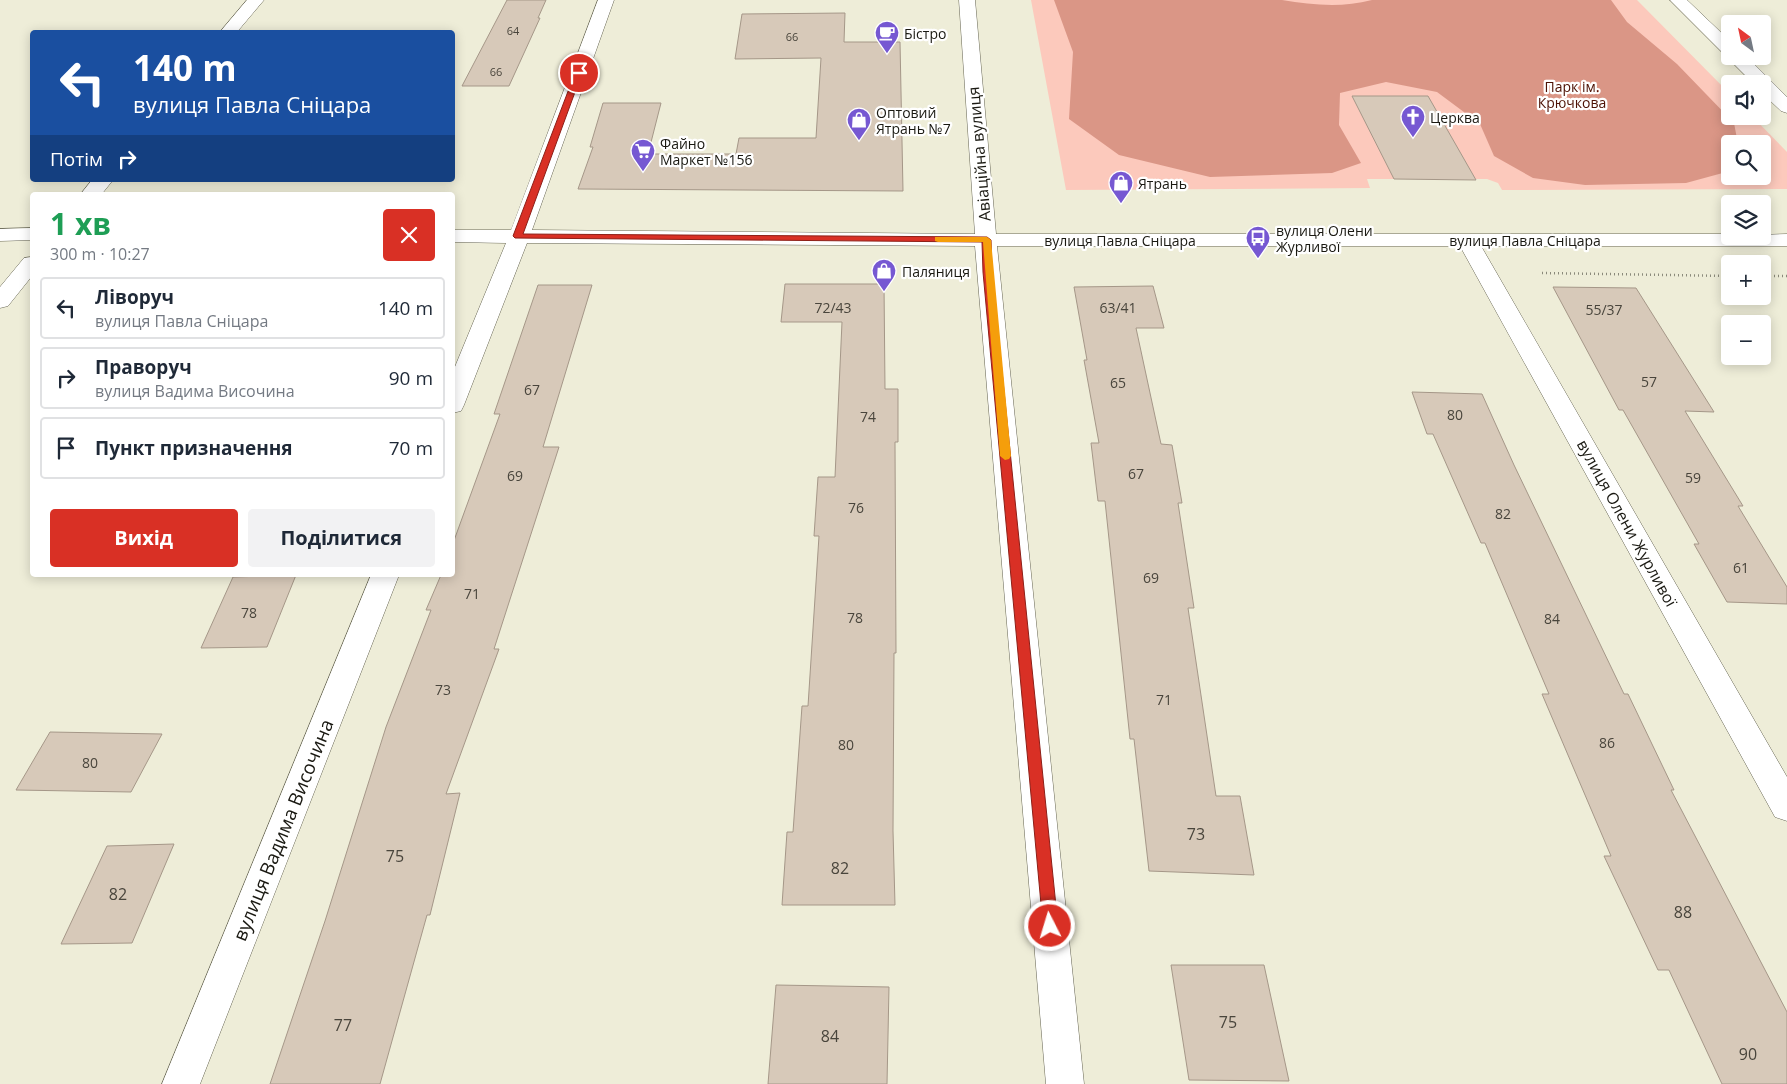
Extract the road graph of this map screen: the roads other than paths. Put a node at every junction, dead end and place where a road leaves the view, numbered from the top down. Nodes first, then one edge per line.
1 (256, 0) edge
2 (606, 0) edge
3 (966, 0) edge
4 (1678, 0) edge
5 (230, 30) edge
6 (1721, 42) edge
7 (1745, 65) edge
8 (1787, 107) edge
9 (101, 182) edge
10 (93, 192) edge
11 (0, 234) edge
12 (30, 234) edge
13 (455, 236) edge
14 (518, 236) junction
15 (987, 240) junction
16 (1467, 240) junction
17 (1787, 240) edge
18 (30, 265) edge
19 (0, 301) edge
20 (455, 397) edge
21 (383, 577) edge
22 (1787, 806) edge
23 (182, 1084) edge
24 (1065, 1084) edge

1 - 5 street
2 - 14 street
3 - 15 street, Авіаційна вулиця
4 - 6 street
7 - 8 street
9 - 10 street
11 - 12 street
13 - 14 street, вулиця Павла Сніцара
14 - 15 street, вулиця Павла Сніцара
14 - 20 street
15 - 16 street, вулиця Павла Сніцара
15 - 24 street, Авіаційна вулиця
16 - 17 street, вулиця Павла Сніцара
16 - 22 street, вулиця Олени Журливої
18 - 19 street
21 - 23 street, вулиця Вадима Височина

